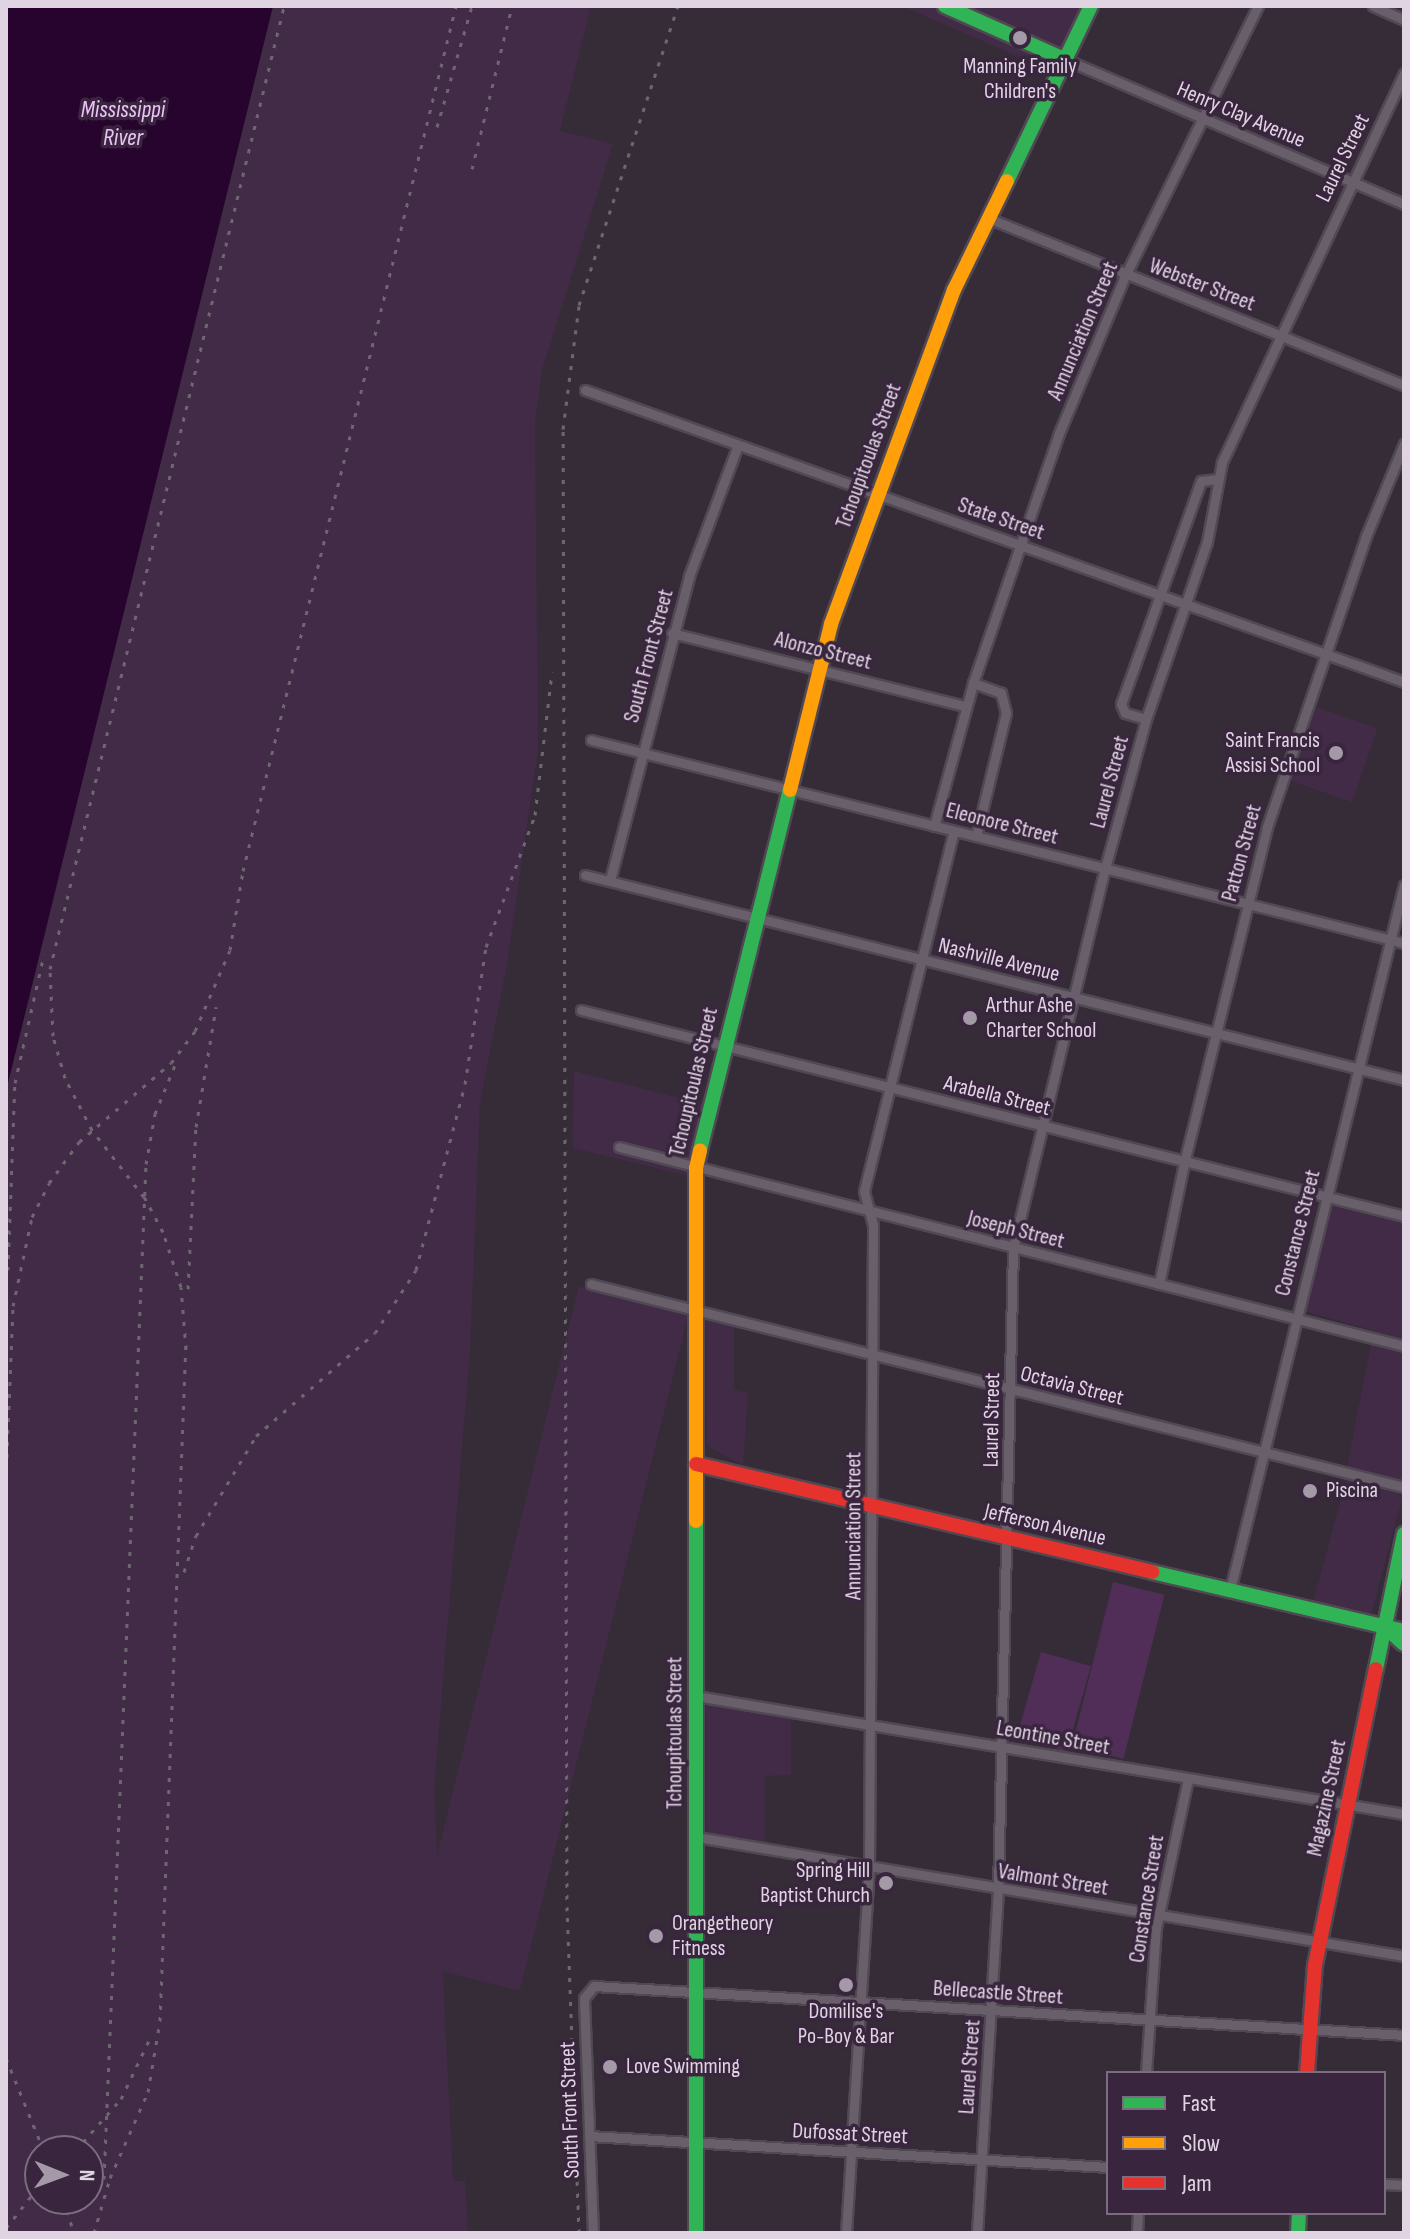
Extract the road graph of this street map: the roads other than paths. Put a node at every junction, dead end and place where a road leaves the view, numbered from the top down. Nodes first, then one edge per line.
1 (945, 6) edge
2 (1091, 6) edge
3 (1258, 6) edge
4 (1373, 6) edge
5 (1404, 20) edge
6 (1064, 59) junction
7 (1404, 73) edge
8 (1204, 119) junction
9 (1351, 182) junction
10 (1404, 204) edge
11 (988, 218) junction
12 (1126, 274) junction
13 (1280, 335) junction
14 (1404, 385) edge
15 (585, 390) dead end
16 (1404, 444) edge
17 (738, 445) junction
18 (1218, 479) junction
19 (877, 495) junction
20 (1020, 545) junction
21 (1158, 594) junction
22 (1186, 604) junction
23 (672, 633) junction
24 (1325, 653) junction
25 (817, 667) junction
26 (1404, 682) edge
27 (973, 683) junction
28 (965, 706) junction
29 (1146, 719) junction
30 (591, 740) dead end
31 (643, 753) junction
32 (787, 790) junction
33 (934, 826) junction
34 (954, 831) junction
35 (976, 836) junction
36 (1105, 868) junction
37 (585, 875) dead end
38 (610, 880) junction
39 (1404, 885) edge
40 (1248, 904) junction
41 (756, 916) junction
42 (1390, 940) junction
43 (1404, 943) edge
44 (922, 959) junction
45 (1075, 997) junction
46 (581, 1010) dead end
47 (1215, 1032) junction
48 (724, 1046) junction
49 (1357, 1067) junction
50 (1404, 1080) edge
51 (888, 1087) junction
52 (1043, 1125) junction
53 (619, 1147) dead end
54 (1184, 1163) junction
55 (696, 1168) junction
56 (1327, 1196) junction
57 (870, 1212) junction
58 (1404, 1216) edge
59 (1013, 1248) junction
60 (591, 1284) dead end
61 (1159, 1284) junction
62 (696, 1311) junction
63 (1295, 1318) junction
64 (1404, 1346) edge
65 (871, 1353) junction
66 (1010, 1388) junction
67 (1262, 1453) junction
68 (696, 1464) junction
69 (1404, 1487) edge
70 (872, 1505) junction
71 (1404, 1534) edge
72 (1009, 1539) junction
73 (1230, 1590) junction
74 (1385, 1627) junction
75 (1404, 1631) edge
76 (1404, 1644) edge
77 (696, 1696) junction
78 (871, 1726) junction
79 (1003, 1747) junction
80 (1188, 1779) junction
81 (1349, 1805) junction
82 (1404, 1814) edge
83 (697, 1837) junction
84 (869, 1868) junction
85 (998, 1889) junction
86 (1158, 1916) junction
87 (1319, 1944) junction
88 (1404, 1956) edge
89 (589, 1988) joint
90 (696, 1992) junction
91 (860, 2002) junction
92 (992, 2011) junction
93 (1150, 2020) junction
94 (1310, 2030) junction
95 (1404, 2035) edge
96 (1146, 2071) edge
97 (1307, 2071) edge
98 (589, 2136) junction
99 (696, 2142) junction
100 (851, 2153) junction
101 (982, 2160) junction
102 (1106, 2167) edge
103 (593, 2233) edge
104 (696, 2233) edge
105 (846, 2233) edge
106 (977, 2233) edge

1 - 6 street
2 - 6 street, Tchoupitoulas Street
3 - 8 street, Annunciation Street
4 - 5 street
6 - 8 street, Henry Clay Avenue
6 - 11 street, Tchoupitoulas Street
7 - 9 street, Laurel Street
8 - 9 street, Henry Clay Avenue
8 - 12 street, Annunciation Street
9 - 10 street, Henry Clay Avenue
9 - 13 street, Laurel Street
11 - 12 street, Webster Street
11 - 19 street, Tchoupitoulas Street
12 - 13 street, Webster Street
12 - 20 street, Annunciation Street
13 - 14 street, Webster Street
13 - 18 street, Laurel Street
15 - 17 street, State Street
16 - 24 street, Patton Street
17 - 19 street, State Street
17 - 23 street, South Front Street
18 - 21 street, Laurel Street
18 - 22 street, Laurel Street
19 - 20 street, State Street
19 - 25 street, Tchoupitoulas Street
20 - 21 street, State Street
20 - 27 street, Annunciation Street
21 - 22 street, State Street
21 - 29 street, Laurel Street
22 - 24 street, State Street
22 - 29 street, Laurel Street
23 - 25 street, Alonzo Street
23 - 31 street, South Front Street
24 - 26 street, State Street
24 - 40 street, Patton Street
25 - 28 street, Alonzo Street
25 - 32 street, Tchoupitoulas Street
27 - 28 street, Annunciation Street
27 - 35 street
28 - 33 street, Annunciation Street
29 - 36 street, Laurel Street
30 - 31 street, Eleonore Street
31 - 32 street, Eleonore Street
31 - 38 street, South Front Street
32 - 33 street, Eleonore Street
32 - 41 street, Tchoupitoulas Street
33 - 34 street, Eleonore Street
34 - 35 street, Eleonore Street
34 - 44 street, Annunciation Street
35 - 36 street, Eleonore Street
36 - 40 street, Eleonore Street
36 - 45 street, Laurel Street
37 - 38 street, Nashville Avenue
38 - 41 street, Nashville Avenue
39 - 42 street, Constance Street
40 - 42 street, Eleonore Street
40 - 47 street, Patton Street
41 - 44 street, Nashville Avenue
41 - 48 street, Tchoupitoulas Street
42 - 43 street, Eleonore Street
42 - 49 street, Constance Street
44 - 45 street, Nashville Avenue
44 - 51 street, Annunciation Street
45 - 47 street, Nashville Avenue
45 - 52 street, Laurel Street
46 - 48 street, Arabella Street
47 - 49 street, Nashville Avenue
47 - 54 street, Patton Street
48 - 51 street, Arabella Street
48 - 55 street, Tchoupitoulas Street
49 - 50 street, Nashville Avenue
49 - 56 street, Constance Street
51 - 52 street, Arabella Street
51 - 57 street, Annunciation Street
52 - 54 street, Arabella Street
52 - 59 street, Laurel Street
53 - 55 street, Joseph Street
54 - 56 street, Arabella Street
54 - 61 street, Patton Street
55 - 57 street, Joseph Street
55 - 62 street, Tchoupitoulas Street
56 - 58 street, Arabella Street
56 - 63 street, Constance Street
57 - 59 street, Joseph Street
57 - 65 street, Annunciation Street
59 - 61 street, Joseph Street
59 - 66 street, Laurel Street
60 - 62 street, Octavia Street
61 - 63 street, Joseph Street
62 - 65 street, Octavia Street
62 - 68 street, Tchoupitoulas Street
63 - 64 street, Joseph Street
63 - 67 street, Constance Street
65 - 66 street, Octavia Street
65 - 70 street, Annunciation Street
66 - 67 street, Octavia Street
66 - 72 street, Laurel Street
67 - 69 street, Octavia Street
67 - 73 street, Constance Street
68 - 70 street, Jefferson Avenue
68 - 77 street, Tchoupitoulas Street
70 - 72 street, Jefferson Avenue
70 - 78 street, Annunciation Street
71 - 74 street, Magazine Street
72 - 73 street, Jefferson Avenue
72 - 79 street, Laurel Street
73 - 74 street, Jefferson Avenue
74 - 75 street, Jefferson Avenue
74 - 76 street, Jefferson Avenue
74 - 81 street, Magazine Street
77 - 78 street, Leontine Street
77 - 83 street, Tchoupitoulas Street
78 - 79 street, Leontine Street
78 - 84 street, Annunciation Street
79 - 80 street, Leontine Street
79 - 85 street, Laurel Street
80 - 81 street, Leontine Street
80 - 86 street, Constance Street
81 - 82 street, Leontine Street
81 - 87 street, Magazine Street
83 - 84 street, Valmont Street
83 - 90 street, Tchoupitoulas Street
84 - 85 street, Valmont Street
84 - 91 street, Annunciation Street
85 - 86 street, Valmont Street
85 - 92 street, Laurel Street
86 - 87 street, Valmont Street
86 - 93 street, Constance Street
87 - 88 street, Valmont Street
87 - 94 street, Magazine Street
89 - 90 street, Bellecastle Street
89 - 98 street, South Front Street
90 - 91 street, Bellecastle Street
90 - 99 street, Tchoupitoulas Street
91 - 92 street, Bellecastle Street
91 - 100 street, Annunciation Street
92 - 93 street, Bellecastle Street
92 - 101 street, Laurel Street
93 - 94 street, Bellecastle Street
93 - 96 street, Constance Street
94 - 95 street, Bellecastle Street
94 - 97 street, Magazine Street
98 - 99 street, Dufossat Street
98 - 103 street, South Front Street
99 - 100 street, Dufossat Street
99 - 104 street, Tchoupitoulas Street
100 - 101 street, Dufossat Street
100 - 105 street, Annunciation Street
101 - 102 street, Dufossat Street
101 - 106 street, Laurel Street

